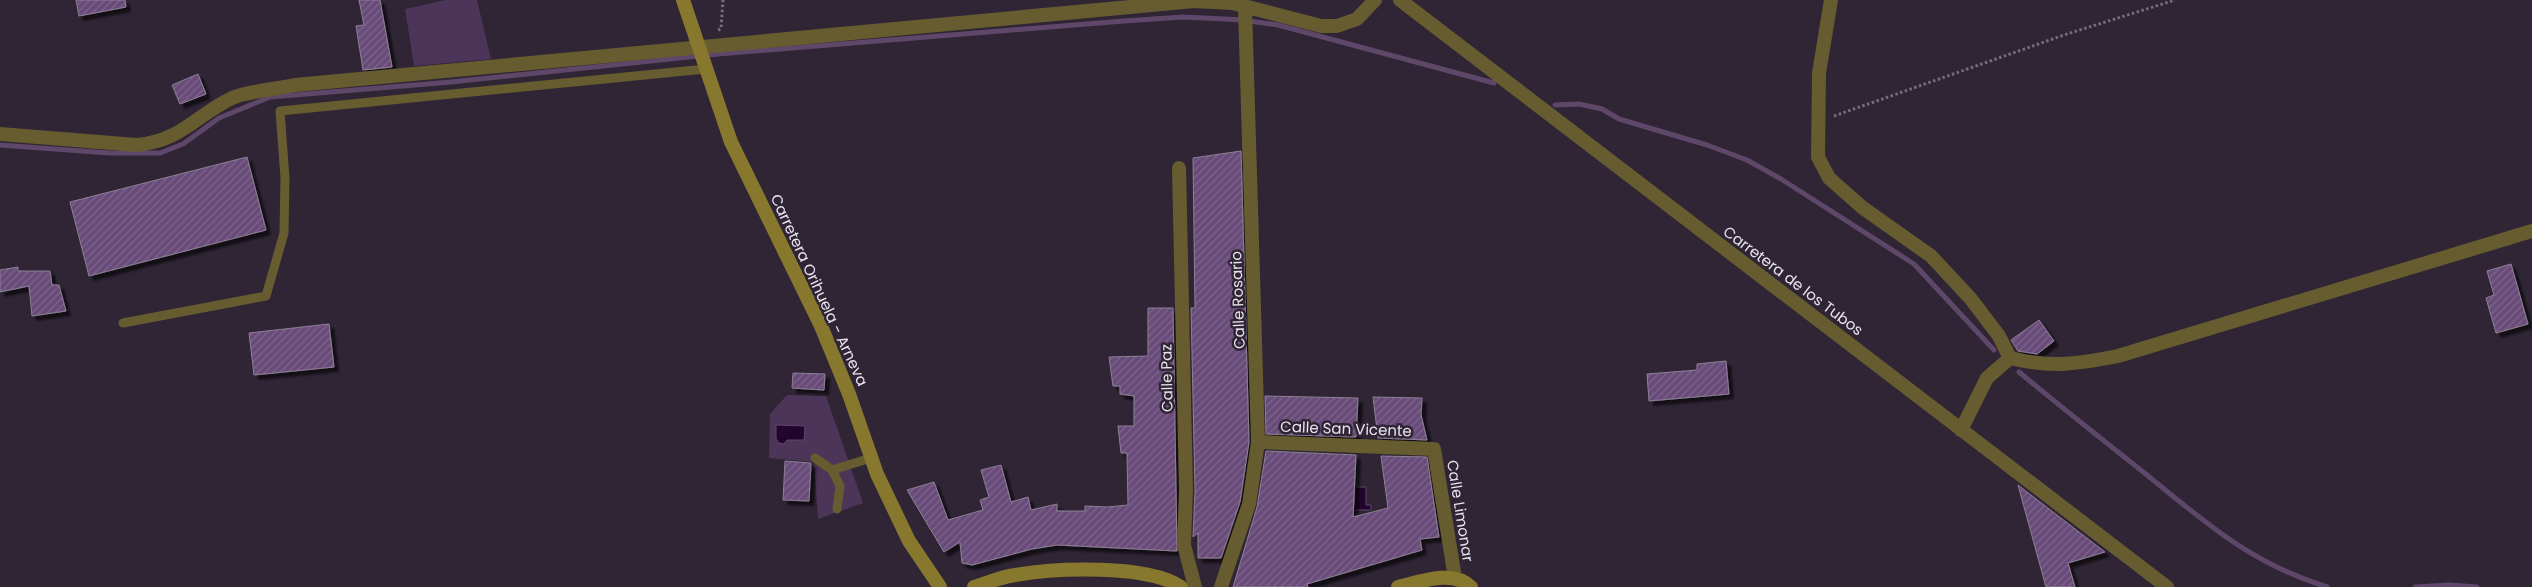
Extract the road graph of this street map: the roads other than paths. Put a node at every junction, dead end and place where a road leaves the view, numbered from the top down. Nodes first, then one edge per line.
1 (683, 0) edge
2 (1375, 0) edge
3 (1400, 0) edge
4 (1832, 0) edge
5 (1245, 7) junction
6 (700, 52) junction
7 (0, 134) edge
8 (1179, 168) dead end
9 (2532, 231) edge
10 (123, 323) dead end
11 (2010, 358) junction
12 (1961, 430) junction
13 (1258, 442) junction
14 (1434, 449) joint
15 (815, 458) dead end
16 (871, 458) junction
17 (832, 470) junction
18 (837, 509) dead end
19 (1455, 578) junction
20 (940, 587) edge
21 (974, 587) edge
22 (1181, 587) edge
23 (1195, 587) edge
24 (1221, 587) edge
25 (1398, 587) edge
26 (1471, 587) edge
27 (2167, 587) edge

1 - 6 main road, Carretera Orihuela - Arneva
2 - 5 street
3 - 12 street, Carretera de los Tubos
4 - 11 street
5 - 6 street
5 - 13 street, Calle Rosario
6 - 7 street
6 - 10 lane
6 - 16 main road, Carretera Orihuela - Arneva
8 - 23 street, Calle Paz
9 - 11 street
11 - 12 street
12 - 27 street, Carretera de los Tubos
13 - 14 street, Calle San Vicente
13 - 24 street, Calle Rosario
14 - 19 street, Calle Limonar
15 - 17 lane
16 - 17 lane
16 - 20 main road, Carretera Orihuela - Arneva
17 - 18 lane
19 - 25 main road
19 - 26 main road
21 - 22 main road

